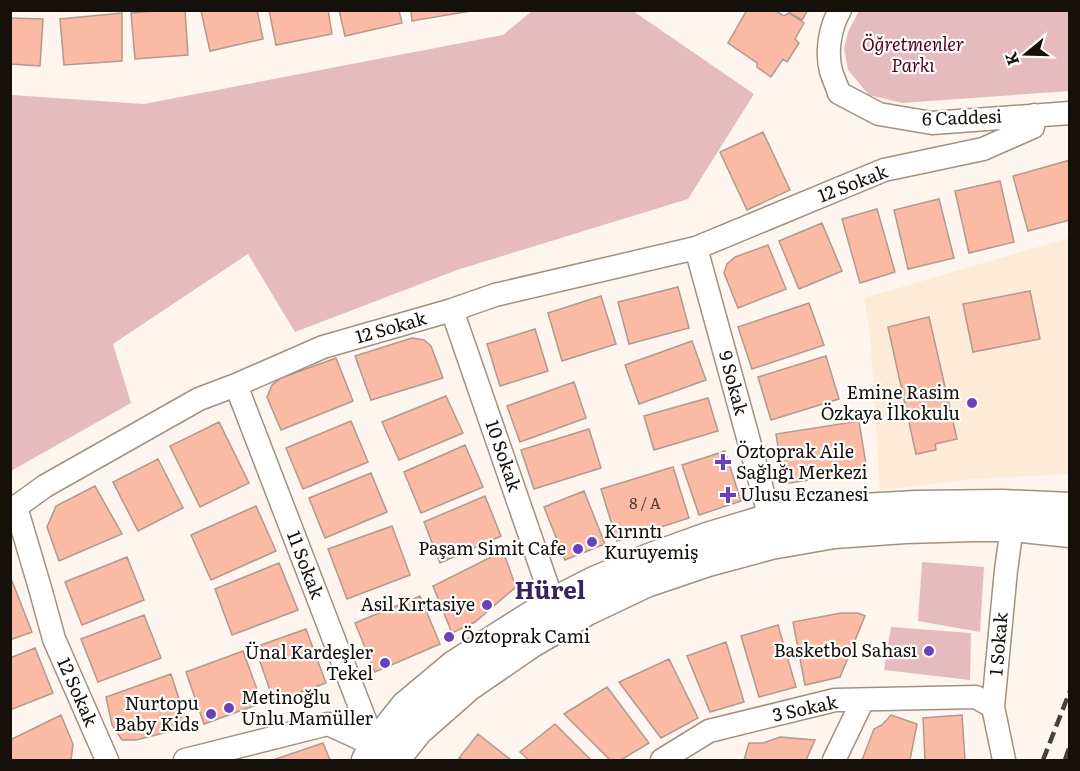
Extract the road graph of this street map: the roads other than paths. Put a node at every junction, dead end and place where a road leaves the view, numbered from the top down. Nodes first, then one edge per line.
1 (840, 10) edge
2 (1070, 113) edge
3 (1034, 115) junction
4 (696, 248) junction
5 (452, 310) junction
6 (236, 385) junction
7 (1070, 507) edge
8 (770, 518) junction
9 (1012, 527) junction
10 (1070, 533) edge
11 (554, 602) junction
12 (863, 700) junction
13 (993, 707) junction
14 (379, 757) edge
15 (107, 760) edge
16 (185, 760) edge
17 (662, 760) edge
18 (834, 760) edge
19 (1004, 760) edge

1 - 3 street, 6 Caddesi
2 - 3 street, 6 Caddesi
3 - 4 street, 12 Sokak
4 - 5 street, 12 Sokak
4 - 8 street, 9 Sokak
5 - 6 street, 12 Sokak
5 - 11 street, 10 Sokak
6 - 14 street, 11 Sokak
6 - 15 street, 12 Sokak
7 - 8 main road
8 - 11 main road
9 - 10 main road
9 - 13 street, 1 Sokak
9 - 14 main road
11 - 14 main road
12 - 13 street, 3 Sokak
12 - 17 street, 3 Sokak
12 - 18 street
13 - 19 street, 1 Sokak
14 - 16 street

